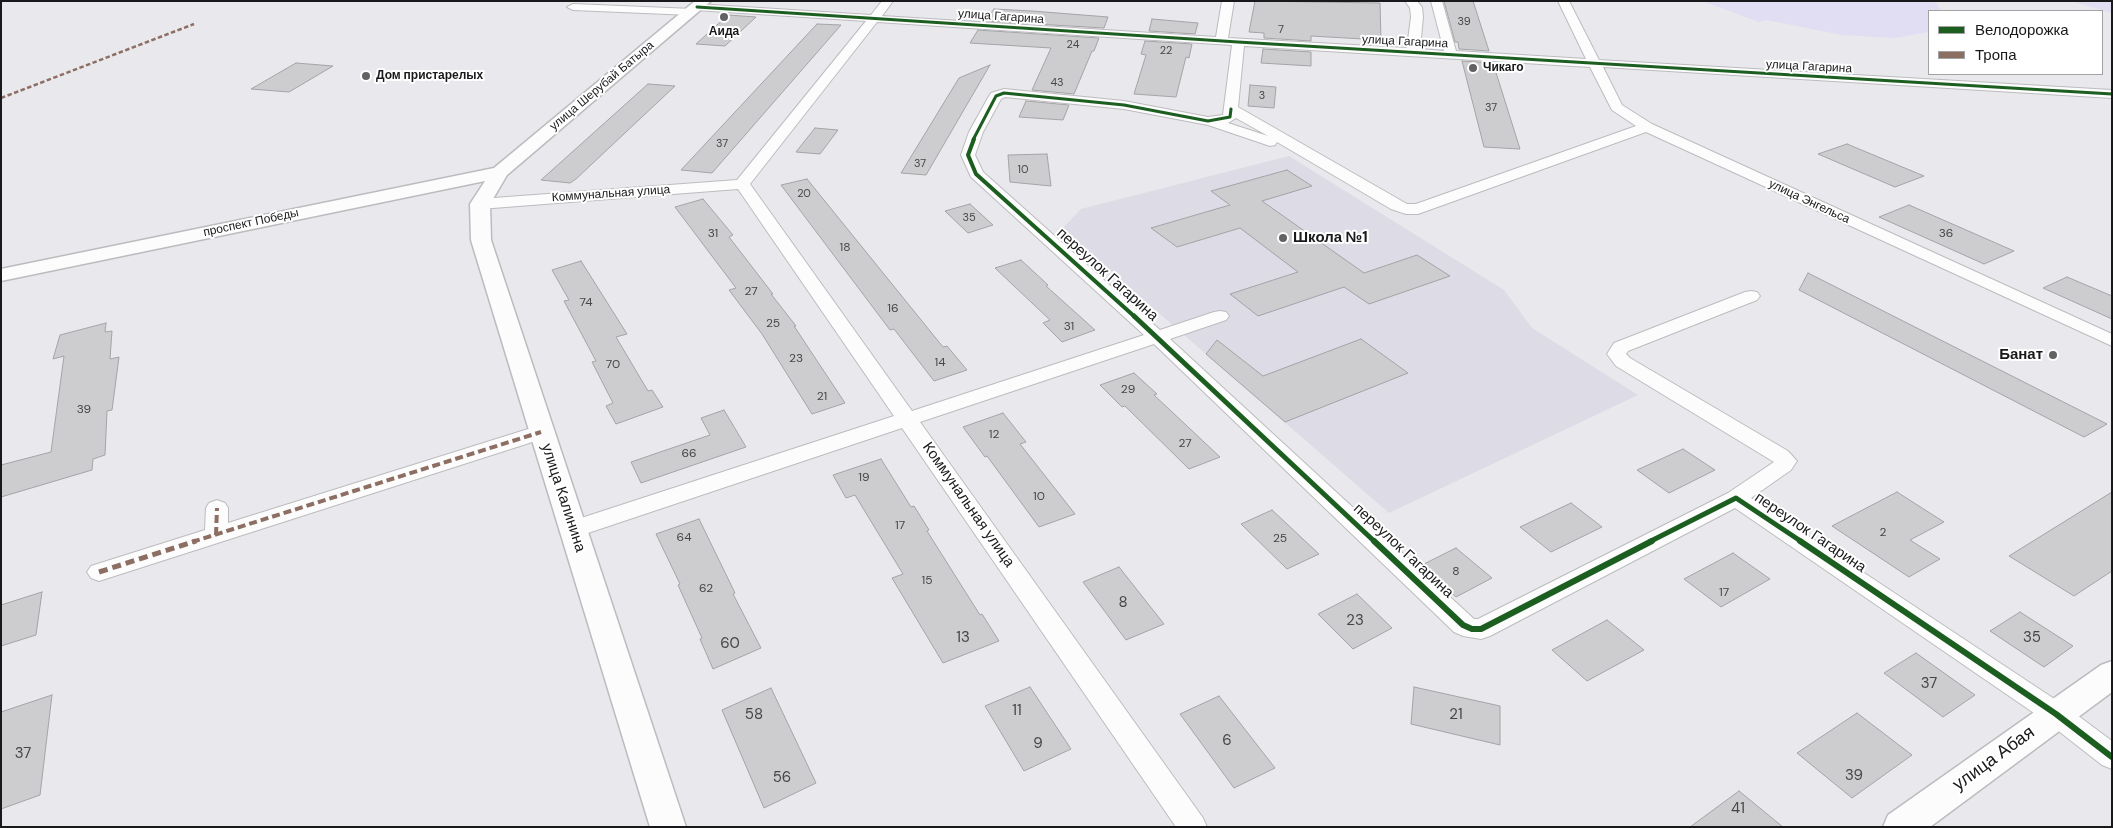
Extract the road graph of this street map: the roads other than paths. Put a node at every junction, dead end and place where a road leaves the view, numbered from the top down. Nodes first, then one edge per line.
1 (888, 1) edge
2 (1228, 1) edge
3 (1410, 1) edge
4 (1436, 1) edge
5 (1563, 1) edge
6 (573, 7) dead end
7 (697, 7) edge
8 (874, 19) junction
9 (1221, 41) junction
10 (1238, 42) junction
11 (1413, 52) junction
12 (1451, 55) junction
13 (1596, 64) junction
14 (2112, 94) edge
15 (1231, 109) junction
16 (1208, 121) junction
17 (1647, 127) junction
18 (1310, 156) junction
19 (500, 172) junction
20 (742, 184) junction
21 (480, 204) junction
22 (1, 275) edge
23 (1751, 296) dead end
24 (1220, 316) dead end
25 (1156, 336) junction
26 (2112, 342) edge
27 (908, 420) junction
28 (541, 432) junction
29 (1736, 498) junction
30 (217, 508) dead end
31 (574, 529) junction
32 (216, 534) junction
33 (99, 572) dead end
34 (2112, 674) edge
35 (2056, 714) junction
36 (2112, 757) edge
37 (668, 827) edge
38 (1193, 827) edge
39 (1901, 827) edge

1 - 8 street
2 - 9 street
3 - 11 street
4 - 12 street
5 - 13 street, улица Энгельса
6 - 7 street, улица Гагарина
7 - 8 street, улица Гагарина
7 - 19 street, улица Шерубай Батыра
8 - 9 street, улица Гагарина
8 - 20 street
9 - 10 street, улица Гагарина
10 - 11 street, улица Гагарина
10 - 15 street
11 - 12 street, улица Гагарина
12 - 13 street, улица Гагарина
13 - 14 street, улица Гагарина
13 - 17 street, улица Энгельса
15 - 16 street
15 - 18 street
16 - 18 street
16 - 25 street, переулок Гагарина
17 - 18 street
17 - 26 street, улица Энгельса
19 - 21 street
19 - 22 street, проспект Победы
20 - 21 street, Коммунальная улица
20 - 27 street, Коммунальная улица
21 - 28 street, улица Калинина
23 - 29 street
24 - 25 street
25 - 27 street
25 - 29 street, переулок Гагарина
27 - 31 street
27 - 38 street, Коммунальная улица
28 - 31 street, улица Калинина
28 - 32 street
29 - 35 street, переулок Гагарина
30 - 32 street
31 - 37 street, улица Калинина
32 - 33 street
34 - 35 street, улица Абая
35 - 36 street, переулок Гагарина
35 - 39 street, улица Абая

